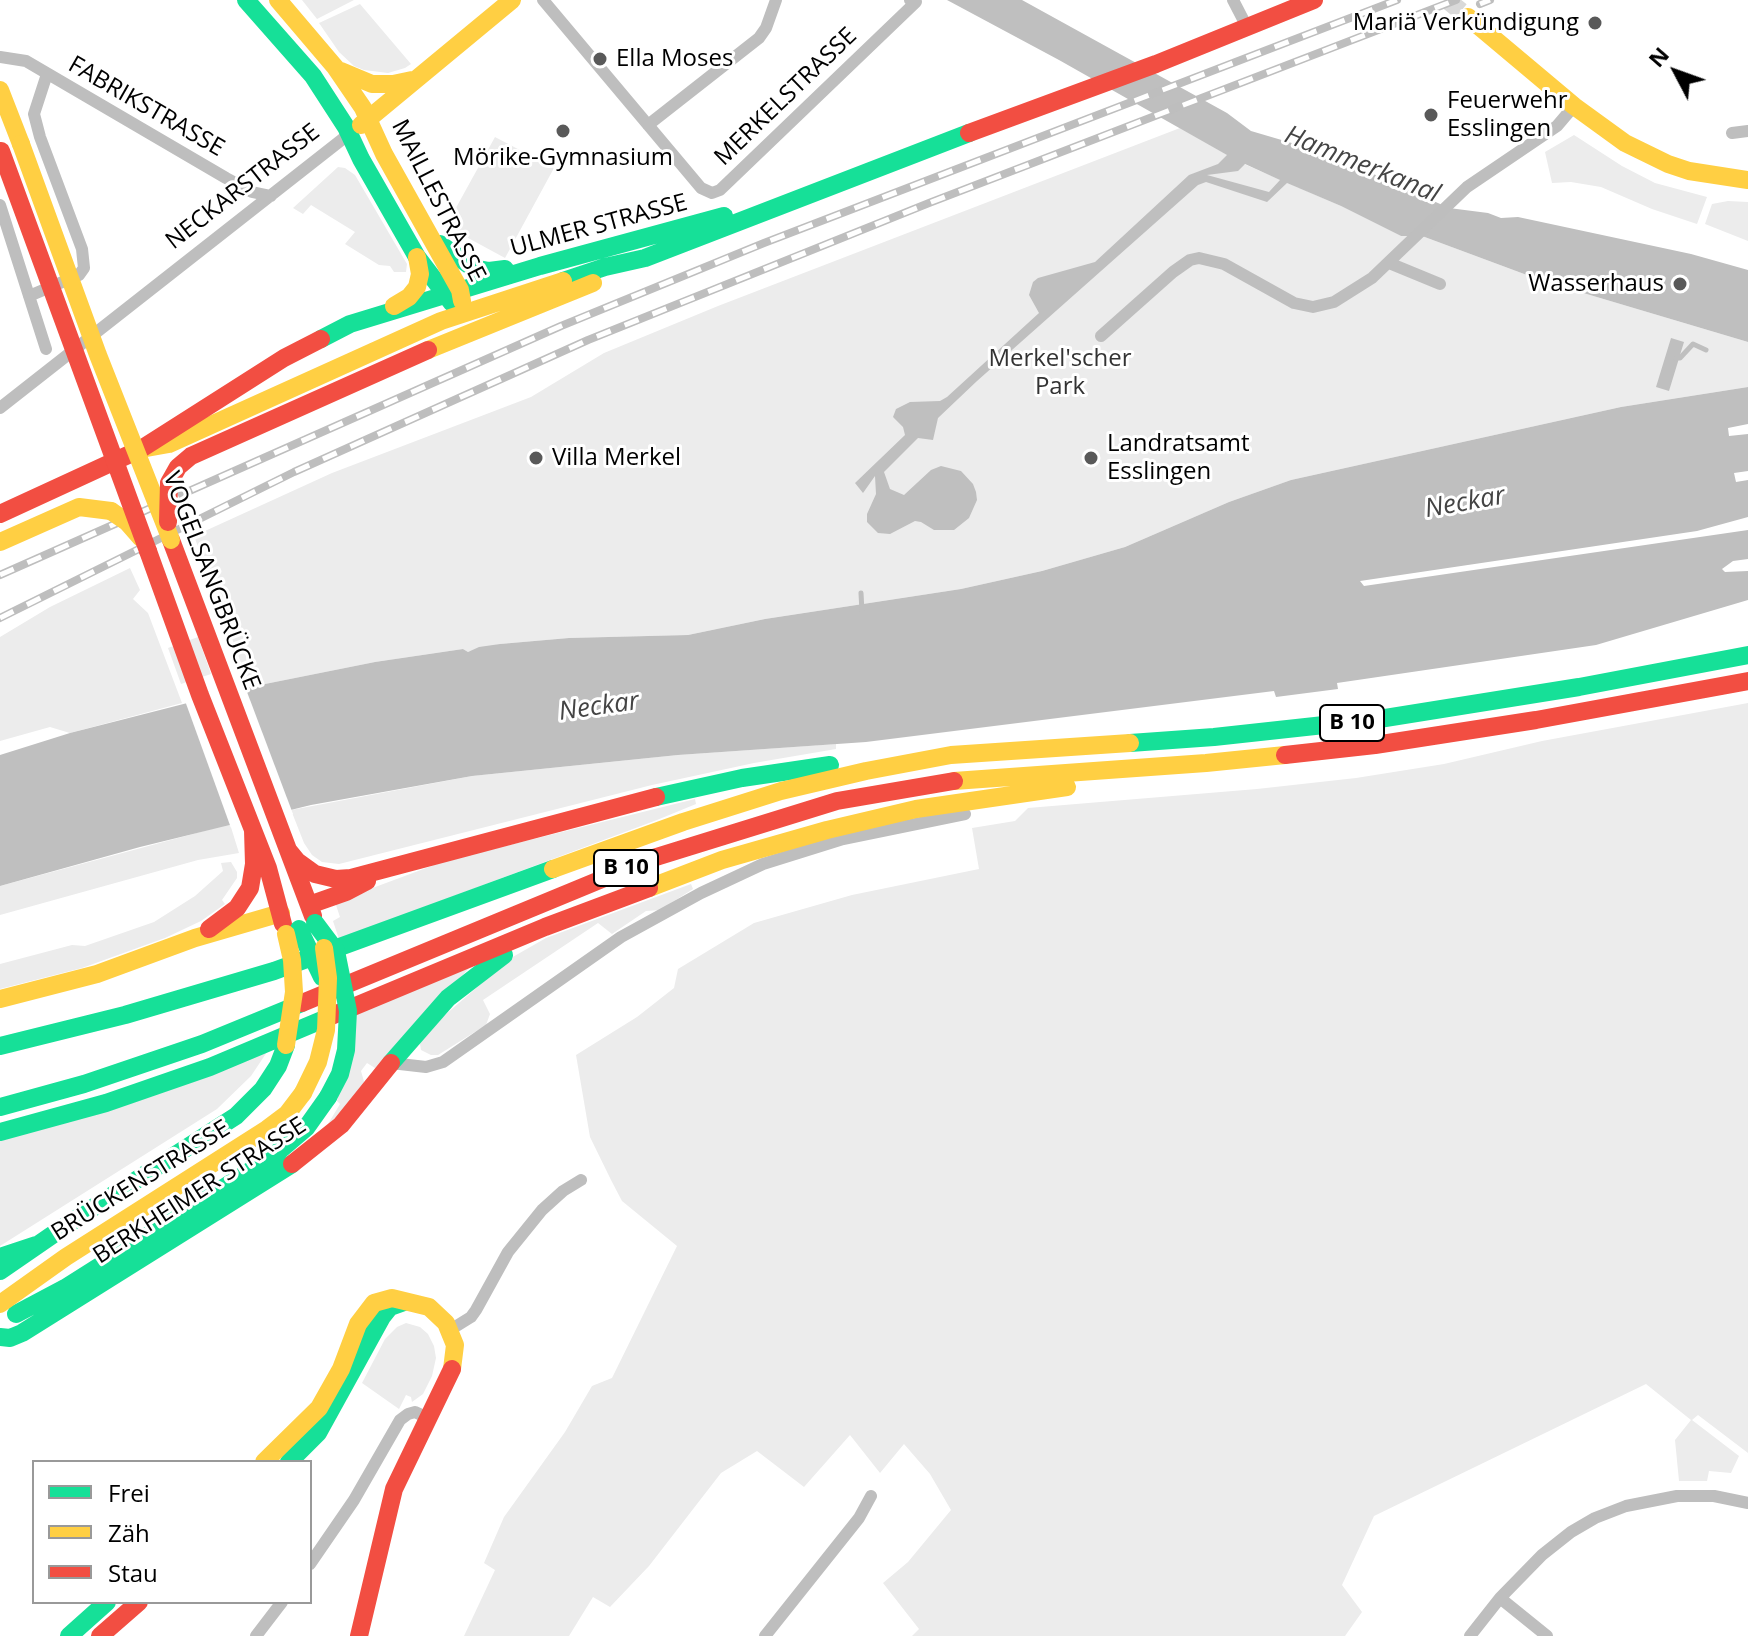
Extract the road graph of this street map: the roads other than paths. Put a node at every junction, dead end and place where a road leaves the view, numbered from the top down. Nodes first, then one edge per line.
1 (246, 0) edge
2 (278, 0) edge
3 (512, 0) edge
4 (543, 0) edge
5 (776, 0) edge
6 (1233, 0) edge
7 (1314, 0) edge
8 (913, 1) edge
9 (1468, 17) tunnel mouth
10 (1247, 27) junction
11 (0, 57) edge
12 (335, 67) junction
13 (47, 74) junction
14 (421, 76) junction
15 (0, 90) edge
16 (1574, 106) junction
17 (369, 118) junction
18 (648, 125) junction
19 (1748, 131) edge
20 (1732, 133) dead end
21 (349, 134) junction
22 (0, 150) edge
23 (1748, 180) edge
24 (271, 196) junction
25 (0, 205) edge
26 (774, 208) junction
27 (3, 222) edge
28 (429, 232) junction
29 (417, 257) junction
30 (645, 258) junction
31 (1389, 263) junction
32 (540, 266) junction
33 (1440, 284) dead end
34 (452, 293) junction
35 (29, 296) junction
36 (464, 312) junction
37 (371, 316) junction
38 (1101, 336) dead end
39 (46, 349) dead end
40 (0, 408) edge
41 (141, 449) junction
42 (0, 514) edge
43 (171, 540) junction
44 (0, 542) edge
45 (148, 551) junction
46 (1748, 655) edge
47 (1748, 681) edge
48 (951, 755) junction
49 (1284, 756) junction
50 (965, 814) dead end
51 (293, 858) junction
52 (260, 870) junction
53 (387, 870) junction
54 (281, 913) junction
55 (302, 922) junction
56 (545, 927) junction
57 (195, 938) junction
58 (0, 999) edge
59 (0, 1046) edge
60 (391, 1063) junction
61 (263, 1089) joint
62 (303, 1093) joint
63 (0, 1107) edge
64 (0, 1132) edge
65 (581, 1180) dead end
66 (36, 1245) junction
67 (0, 1257) edge
68 (0, 1271) edge
69 (412, 1301) junction
70 (8, 1309) edge
71 (450, 1330) junction
72 (0, 1337) edge
73 (428, 1418) junction
74 (266, 1460) edge
75 (291, 1460) edge
76 (871, 1496) dead end
77 (1748, 1503) edge
78 (312, 1561) edge
79 (1500, 1598) junction
80 (105, 1604) edge
81 (137, 1604) edge
82 (280, 1604) edge
83 (69, 1636) edge
84 (100, 1636) edge
85 (256, 1636) edge
86 (359, 1636) edge
87 (765, 1636) edge
88 (1470, 1636) edge
89 (1547, 1636) edge

1 - 21 main road, MAILLESTRASSE
2 - 12 main road, MAILLESTRASSE
3 - 14 main road, NECKARSTRASSE
4 - 18 street
5 - 18 street
6 - 10 street
7 - 10 main road, ULMER STRASSE
8 - 18 street, MERKELSTRASSE
9 - 16 main road
10 - 26 main road, ULMER STRASSE
11 - 13 street, FABRIKSTRASSE
12 - 14 main road
12 - 17 main road, MAILLESTRASSE
13 - 24 street, FABRIKSTRASSE
13 - 35 street
14 - 17 main road, NECKARSTRASSE
15 - 43 main road, VOGELSANGBRÜCKE, bridge
16 - 23 main road
16 - 31 street
17 - 21 main road, NECKARSTRASSE
17 - 28 main road, MAILLESTRASSE
19 - 20 street
21 - 24 street, NECKARSTRASSE
21 - 29 main road, MAILLESTRASSE
22 - 45 main road, VOGELSANGBRÜCKE, bridge
24 - 40 street, NECKARSTRASSE
25 - 27 street
26 - 30 main road, ULMER STRASSE
26 - 32 main road, ULMER STRASSE
27 - 35 street
28 - 32 main road
28 - 34 main road, MAILLESTRASSE
29 - 34 main road, MAILLESTRASSE
29 - 37 main road
30 - 36 main road, ULMER STRASSE
30 - 43 main road, bridge
31 - 33 street
31 - 38 street
32 - 34 main road, ULMER STRASSE
34 - 36 main road, MAILLESTRASSE
34 - 37 main road, ULMER STRASSE
35 - 39 street
36 - 41 main road, ULMER STRASSE
37 - 41 main road, ULMER STRASSE
41 - 42 main road, ULMER STRASSE
43 - 51 main road, VOGELSANGBRÜCKE
44 - 45 main road, bridge
45 - 52 main road, VOGELSANGBRÜCKE
46 - 48 main road, B 10
47 - 49 main road, B 10
48 - 53 main road
48 - 59 main road, B 10
49 - 56 main road
49 - 63 main road, B 10
50 - 60 street
51 - 53 main road
51 - 55 main road, VOGELSANGBRÜCKE
52 - 54 main road, VOGELSANGBRÜCKE
52 - 57 main road
53 - 55 main road
54 - 55 main road, VOGELSANGBRÜCKE
54 - 55 main road
54 - 57 main road
55 - 61 main road, VOGELSANGBRÜCKE, bridge
55 - 62 main road, VOGELSANGBRÜCKE, bridge
55 - 70 main road, bridge
56 - 60 main road, BERKHEIMER STRASSE
56 - 64 main road
57 - 58 main road
60 - 72 main road, BERKHEIMER STRASSE
61 - 66 main road, BRÜCKENSTRASSE
62 - 70 main road, BRÜCKENSTRASSE
65 - 71 street
66 - 67 main road
66 - 68 main road, BRÜCKENSTRASSE
69 - 71 main road
69 - 74 main road
69 - 75 main road
71 - 73 main road
73 - 78 street
73 - 86 main road
76 - 87 street
77 - 79 street
79 - 88 street
79 - 89 street
80 - 83 main road
81 - 84 main road
82 - 85 street

